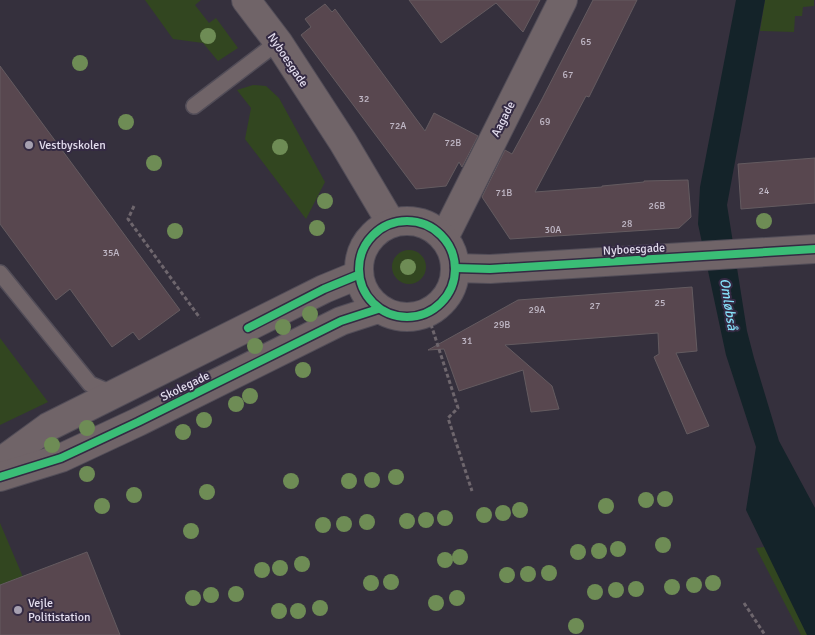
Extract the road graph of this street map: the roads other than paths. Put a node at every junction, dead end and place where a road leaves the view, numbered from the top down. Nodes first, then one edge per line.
1 (246, 0) edge
2 (563, 0) edge
3 (278, 42) junction
4 (194, 106) dead end
5 (391, 223) junction
6 (444, 238) junction
7 (815, 250) edge
8 (455, 268) junction
9 (0, 273) edge
10 (358, 275) junction
11 (378, 309) junction
12 (114, 394) junction
13 (0, 462) edge
14 (0, 477) edge

1 - 3 street, Nyboesgade
2 - 6 street, Aagade
3 - 4 lane
3 - 5 street, Nyboesgade
5 - 6 street
5 - 10 street
6 - 8 street
7 - 8 street, Nyboesgade
8 - 11 street
9 - 12 lane
10 - 11 street
10 - 12 street, Skolegade
11 - 14 street, Skolegade
12 - 13 street, Skolegade

